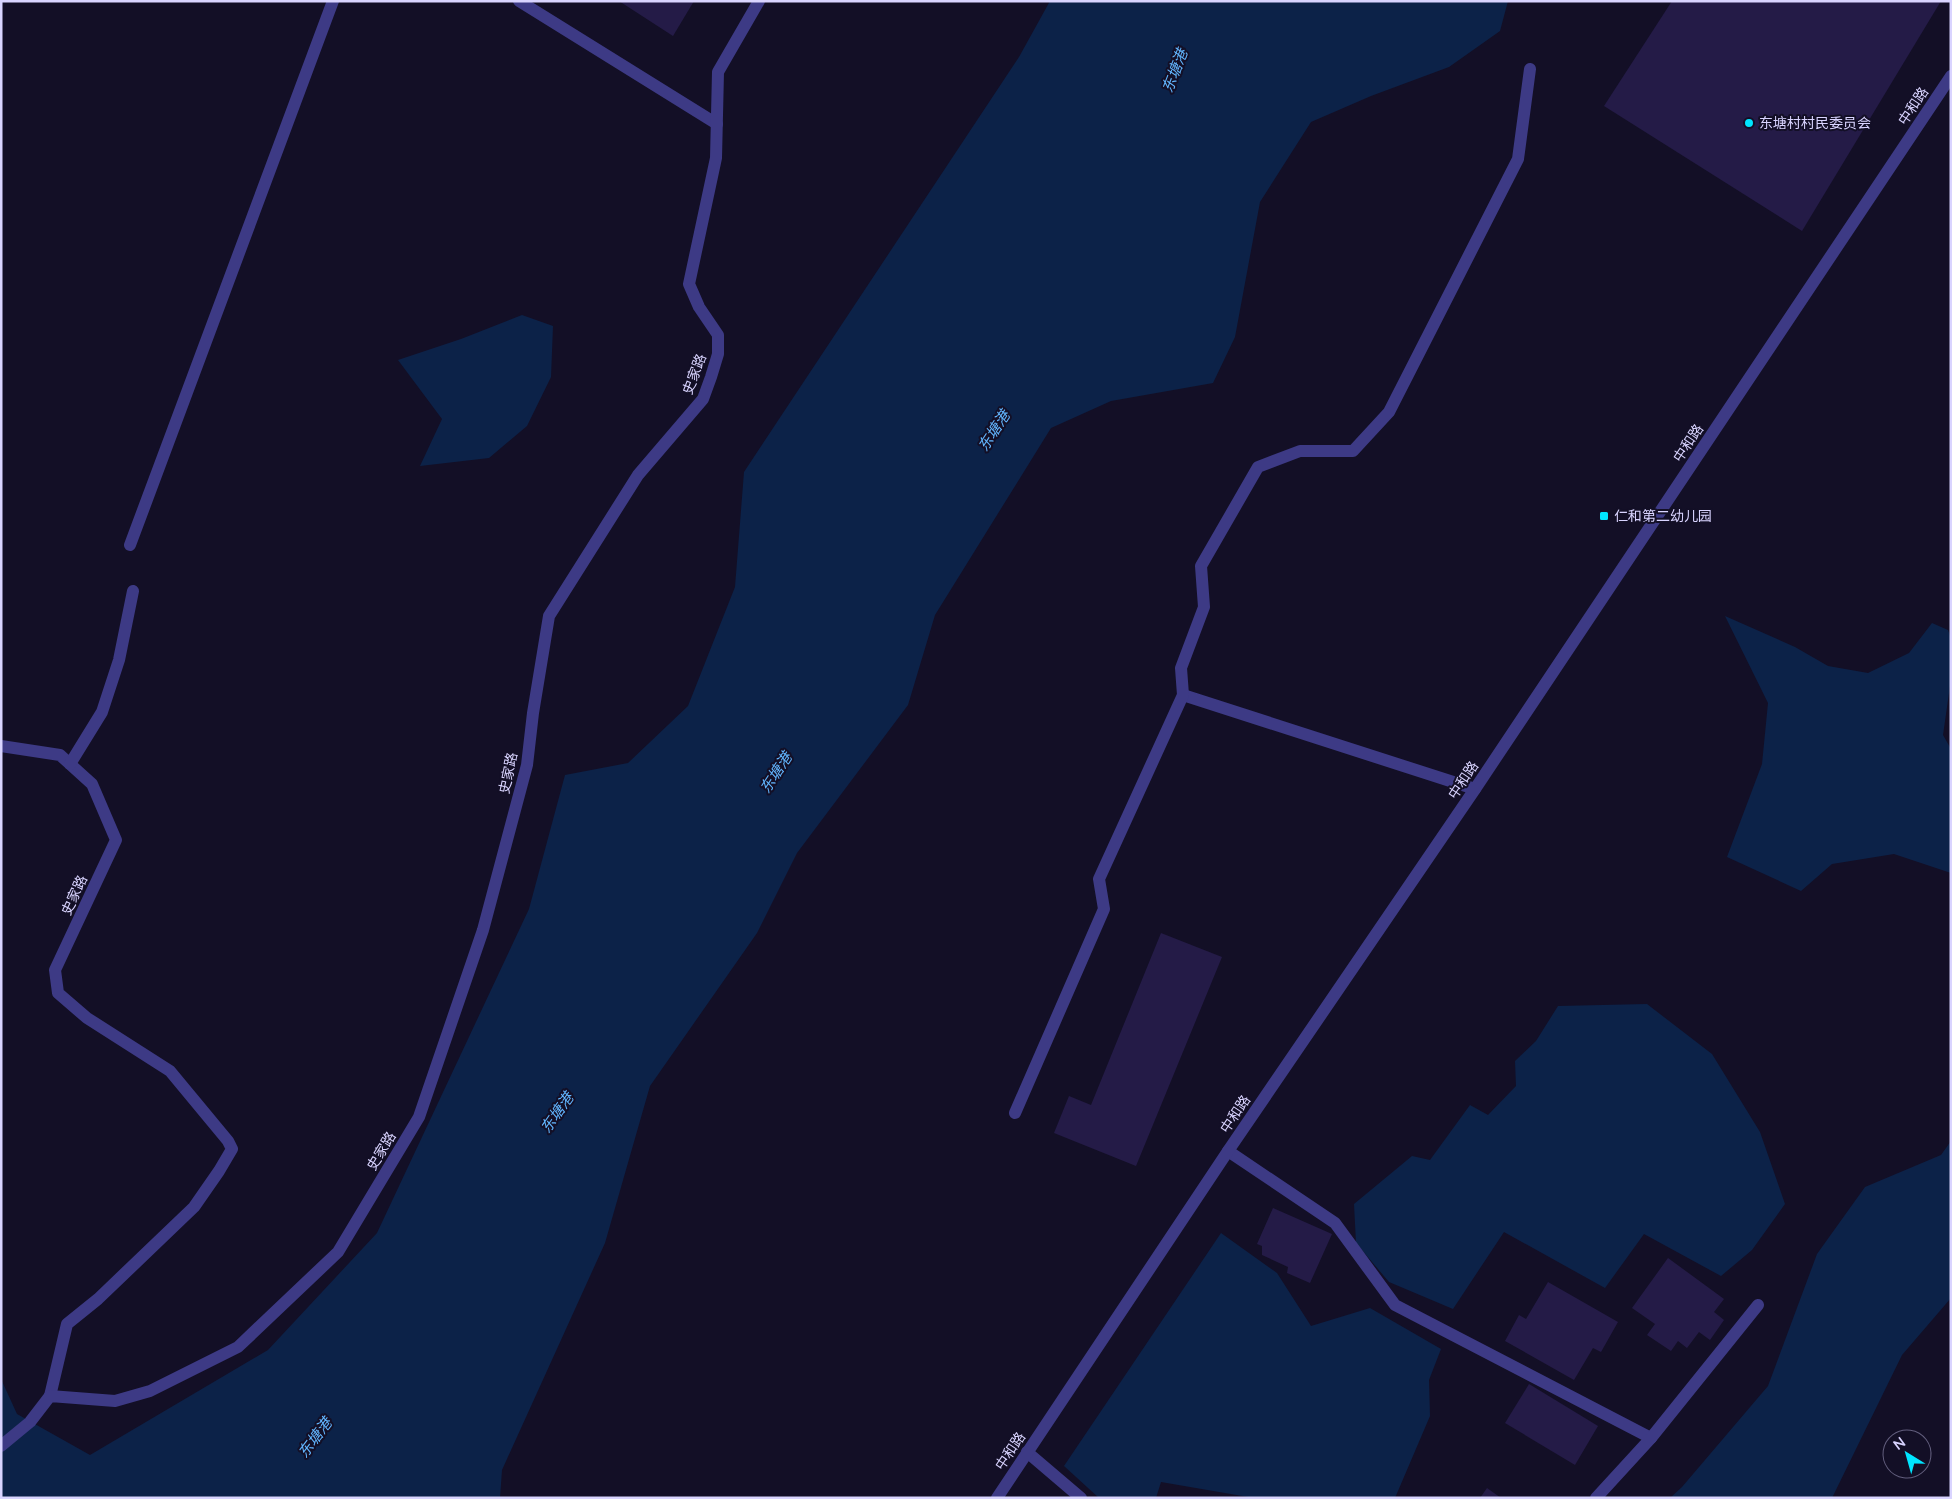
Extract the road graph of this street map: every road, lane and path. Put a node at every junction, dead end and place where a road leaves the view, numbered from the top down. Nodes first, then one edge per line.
1 (333, 1) edge
2 (519, 1) edge
3 (759, 1) edge
4 (1530, 69) dead end
5 (1951, 76) edge
6 (717, 124) junction
7 (130, 545) dead end
8 (133, 591) dead end
9 (1183, 695) junction
10 (1, 746) edge
11 (70, 764) junction
12 (1475, 789) junction
13 (1015, 1113) dead end
14 (1228, 1151) junction
15 (1758, 1305) dead end
16 (50, 1396) junction
17 (1651, 1438) junction
18 (1, 1446) edge
19 (1027, 1452) junction
20 (997, 1498) edge
21 (1081, 1498) edge
22 (1596, 1498) edge

1 - 7 street
2 - 6 street
3 - 6 street, 史家路
4 - 9 street
5 - 12 street, 中和路
6 - 16 street, 史家路
8 - 11 street
9 - 12 street
9 - 13 street
10 - 11 street, 史家路
11 - 16 street, 史家路
12 - 14 street, 中和路
14 - 17 street
14 - 19 street, 中和路
15 - 17 street
16 - 18 street, 史家路
17 - 22 street
19 - 20 street, 中和路
19 - 21 street

